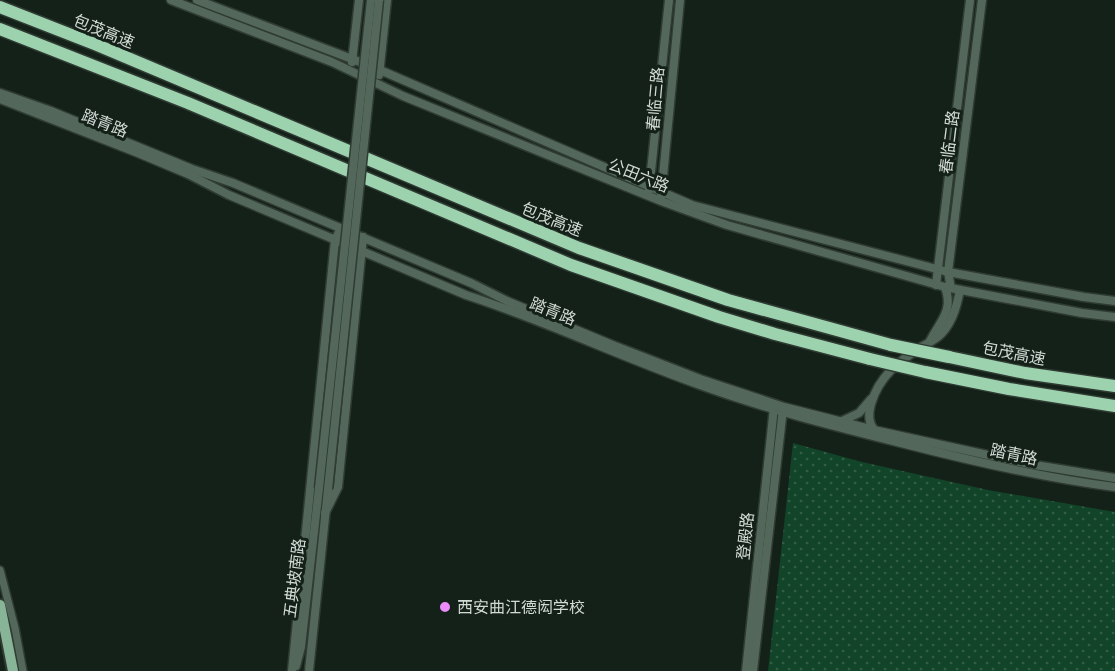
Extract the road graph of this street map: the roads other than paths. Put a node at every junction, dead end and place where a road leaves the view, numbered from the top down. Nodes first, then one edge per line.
1 (171, 0) edge
2 (197, 0) edge
3 (359, 0) edge
4 (371, 0) edge
5 (379, 0) edge
6 (387, 0) edge
7 (669, 0) edge
8 (680, 0) edge
9 (970, 0) edge
10 (982, 0) edge
11 (0, 7) edge
12 (0, 29) edge
13 (352, 59) junction
14 (380, 70) junction
15 (351, 71) junction
16 (378, 84) junction
17 (0, 93) edge
18 (0, 99) edge
19 (649, 192) junction
20 (661, 197) junction
21 (341, 228) junction
22 (363, 237) junction
23 (335, 240) junction
24 (362, 251) junction
25 (938, 269) junction
26 (948, 272) junction
27 (948, 288) junction
28 (1115, 301) edge
29 (1115, 317) edge
30 (929, 342) junction
31 (1115, 386) edge
32 (873, 396) junction
33 (1115, 406) edge
34 (779, 408) junction
35 (840, 422) junction
36 (874, 430) junction
37 (880, 438) junction
38 (1115, 478) edge
39 (1115, 487) edge
40 (324, 489) junction
41 (326, 513) junction
42 (0, 570) edge
43 (0, 605) edge
44 (14, 671) edge
45 (23, 671) edge
46 (294, 671) edge
47 (309, 671) edge
48 (746, 671) edge
49 (753, 671) edge

1 - 15 street, 公田六路
2 - 13 street, 公田六路
3 - 13 street
4 - 40 street, bridge
5 - 40 street, bridge
6 - 14 street
7 - 19 street, 春临三路
8 - 20 street, 春临三路
9 - 25 street, 春临二路
10 - 26 street, 春临二路
11 - 31 highway, 包茂高速, bridge
12 - 33 highway, bridge
13 - 14 street, 公田六路
13 - 15 street
14 - 16 street
14 - 19 street, 公田六路
15 - 16 street, 公田六路
16 - 19 street, 公田六路
17 - 21 street, 踏青路
18 - 23 street, 踏青路
19 - 20 street, 公田六路
20 - 25 street, 公田六路
20 - 27 street, 公田六路
21 - 22 street, 踏青路
21 - 23 street
22 - 24 street
22 - 34 street, 踏青路
23 - 24 street, 踏青路
23 - 46 street
24 - 34 street, 踏青路
24 - 41 street
25 - 26 street, 公田六路
25 - 27 street, 春临二路
26 - 27 street, 春临二路
26 - 28 street, 公田六路
27 - 29 street, 公田六路
27 - 30 street
27 - 30 street
30 - 32 street
32 - 35 street
32 - 36 street
34 - 35 street, 踏青路
34 - 37 street, 踏青路
34 - 48 street, 登殿路
34 - 49 street, 登殿路
35 - 36 street, 踏青路
36 - 37 street
36 - 38 street, 踏青路
37 - 39 street, 踏青路
40 - 41 street, 五典坡南路
40 - 46 street, 五典坡南路
41 - 47 street, 五典坡南路
42 - 45 street
43 - 44 main road

